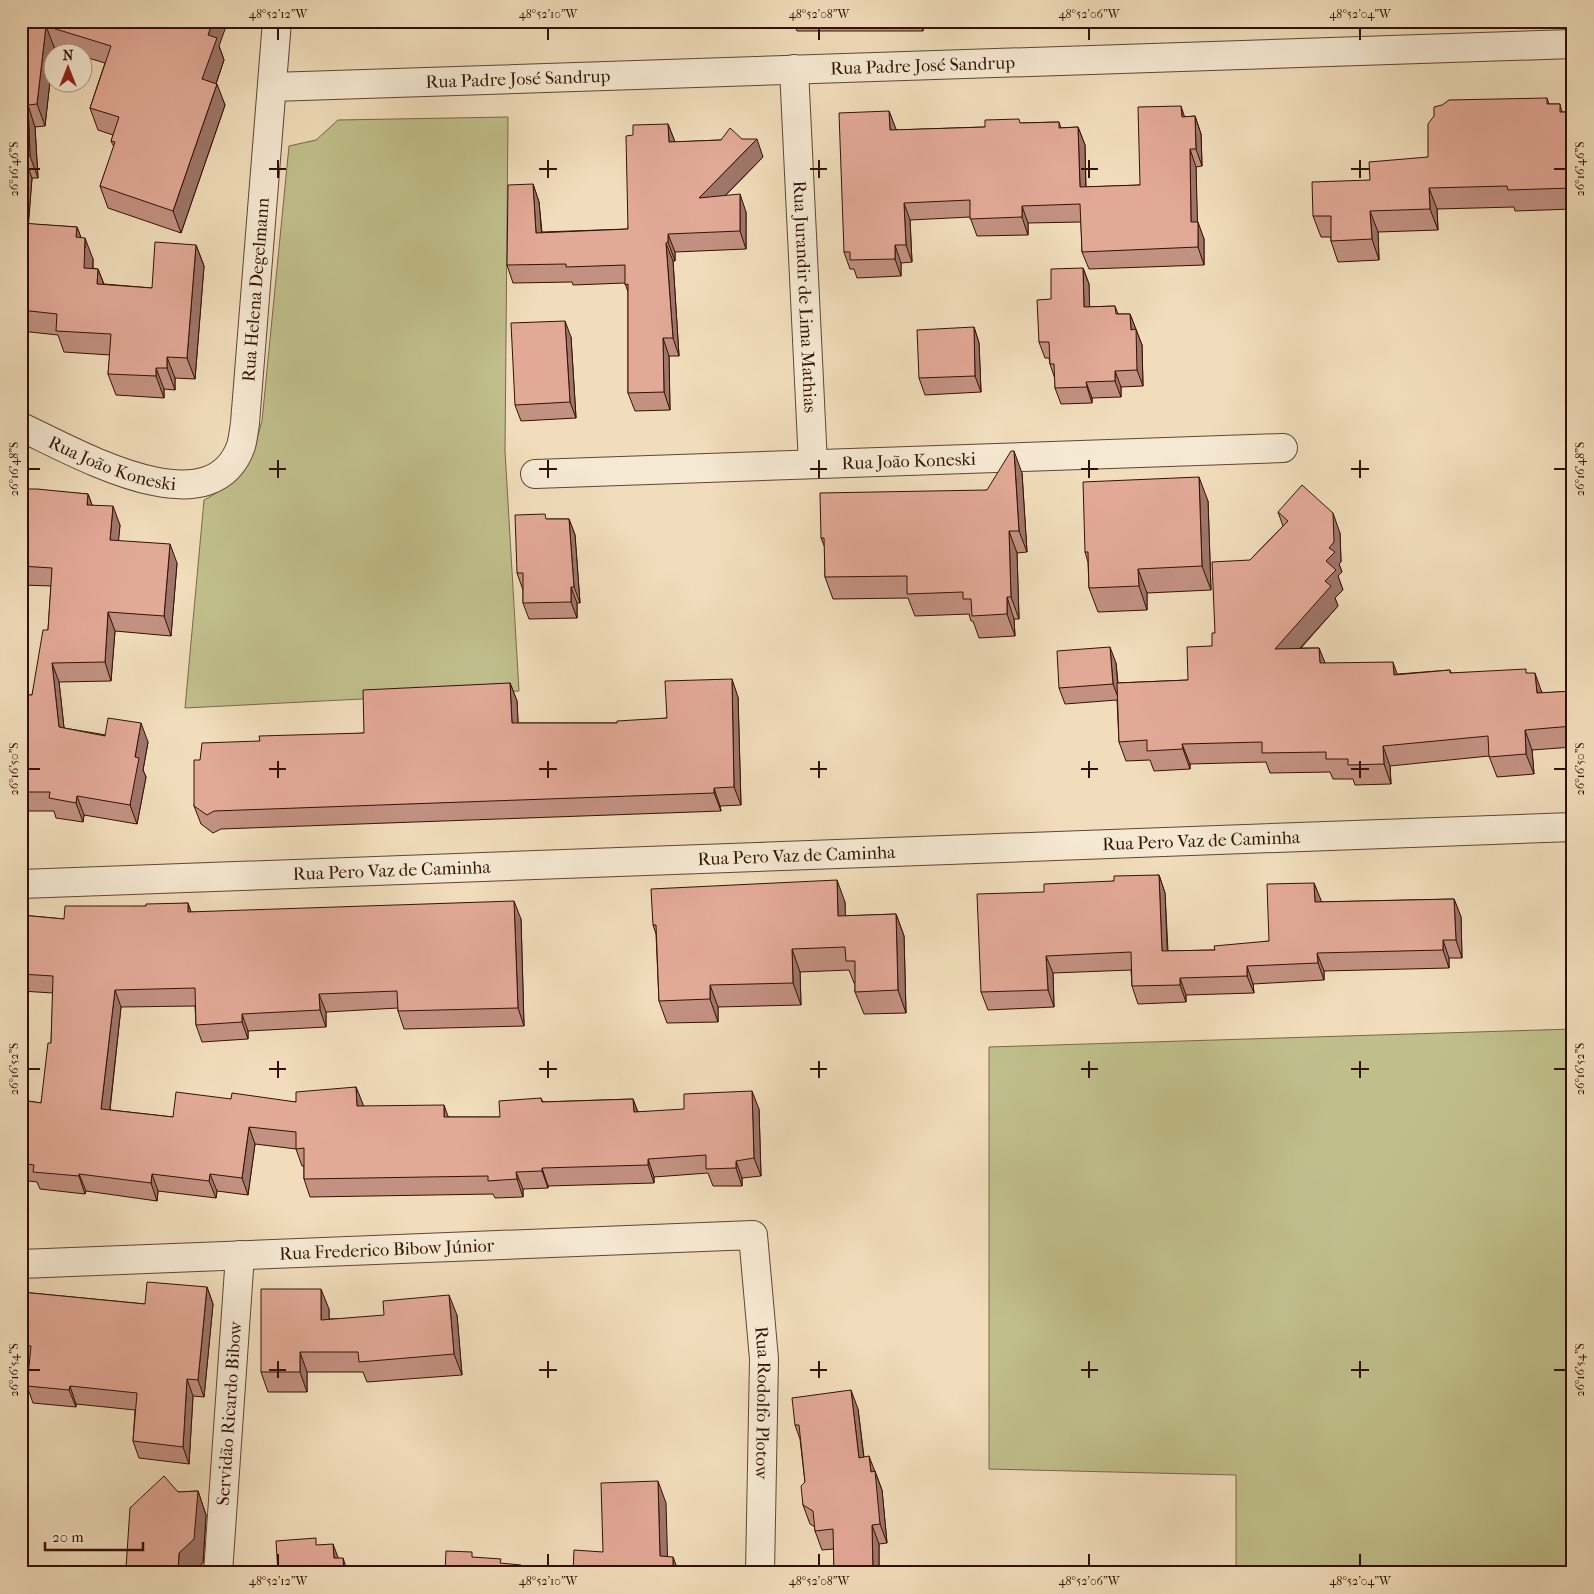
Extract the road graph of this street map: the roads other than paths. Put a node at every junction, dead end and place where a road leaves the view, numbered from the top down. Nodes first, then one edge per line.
1 (276, 21) edge
2 (1573, 44) edge
3 (794, 69) junction
4 (272, 87) junction
5 (21, 427) edge
6 (1283, 448) dead end
7 (813, 464) junction
8 (535, 474) dead end
9 (206, 480) joint
10 (1573, 827) edge
11 (21, 884) edge
12 (753, 1235) joint
13 (240, 1255) junction
14 (21, 1264) edge
15 (218, 1573) edge
16 (760, 1573) edge

1 - 4 street, Rua Helena Degelmann
2 - 3 street, Rua Padre José Sandrup
3 - 4 street, Rua Padre José Sandrup
3 - 7 street, Rua Jurandir de Lima Mathias
4 - 9 street, Rua Helena Degelmann
5 - 9 street, Rua João Koneski
6 - 7 street, Rua João Koneski
7 - 8 street, Rua João Koneski
10 - 11 street, Rua Pero Vaz de Caminha
12 - 13 street, Rua Frederico Bibow Júnior
12 - 16 street, Rua Rodolfo Plotow
13 - 14 street, Rua Frederico Bibow Júnior
13 - 15 street, Servidão Ricardo Bibow

